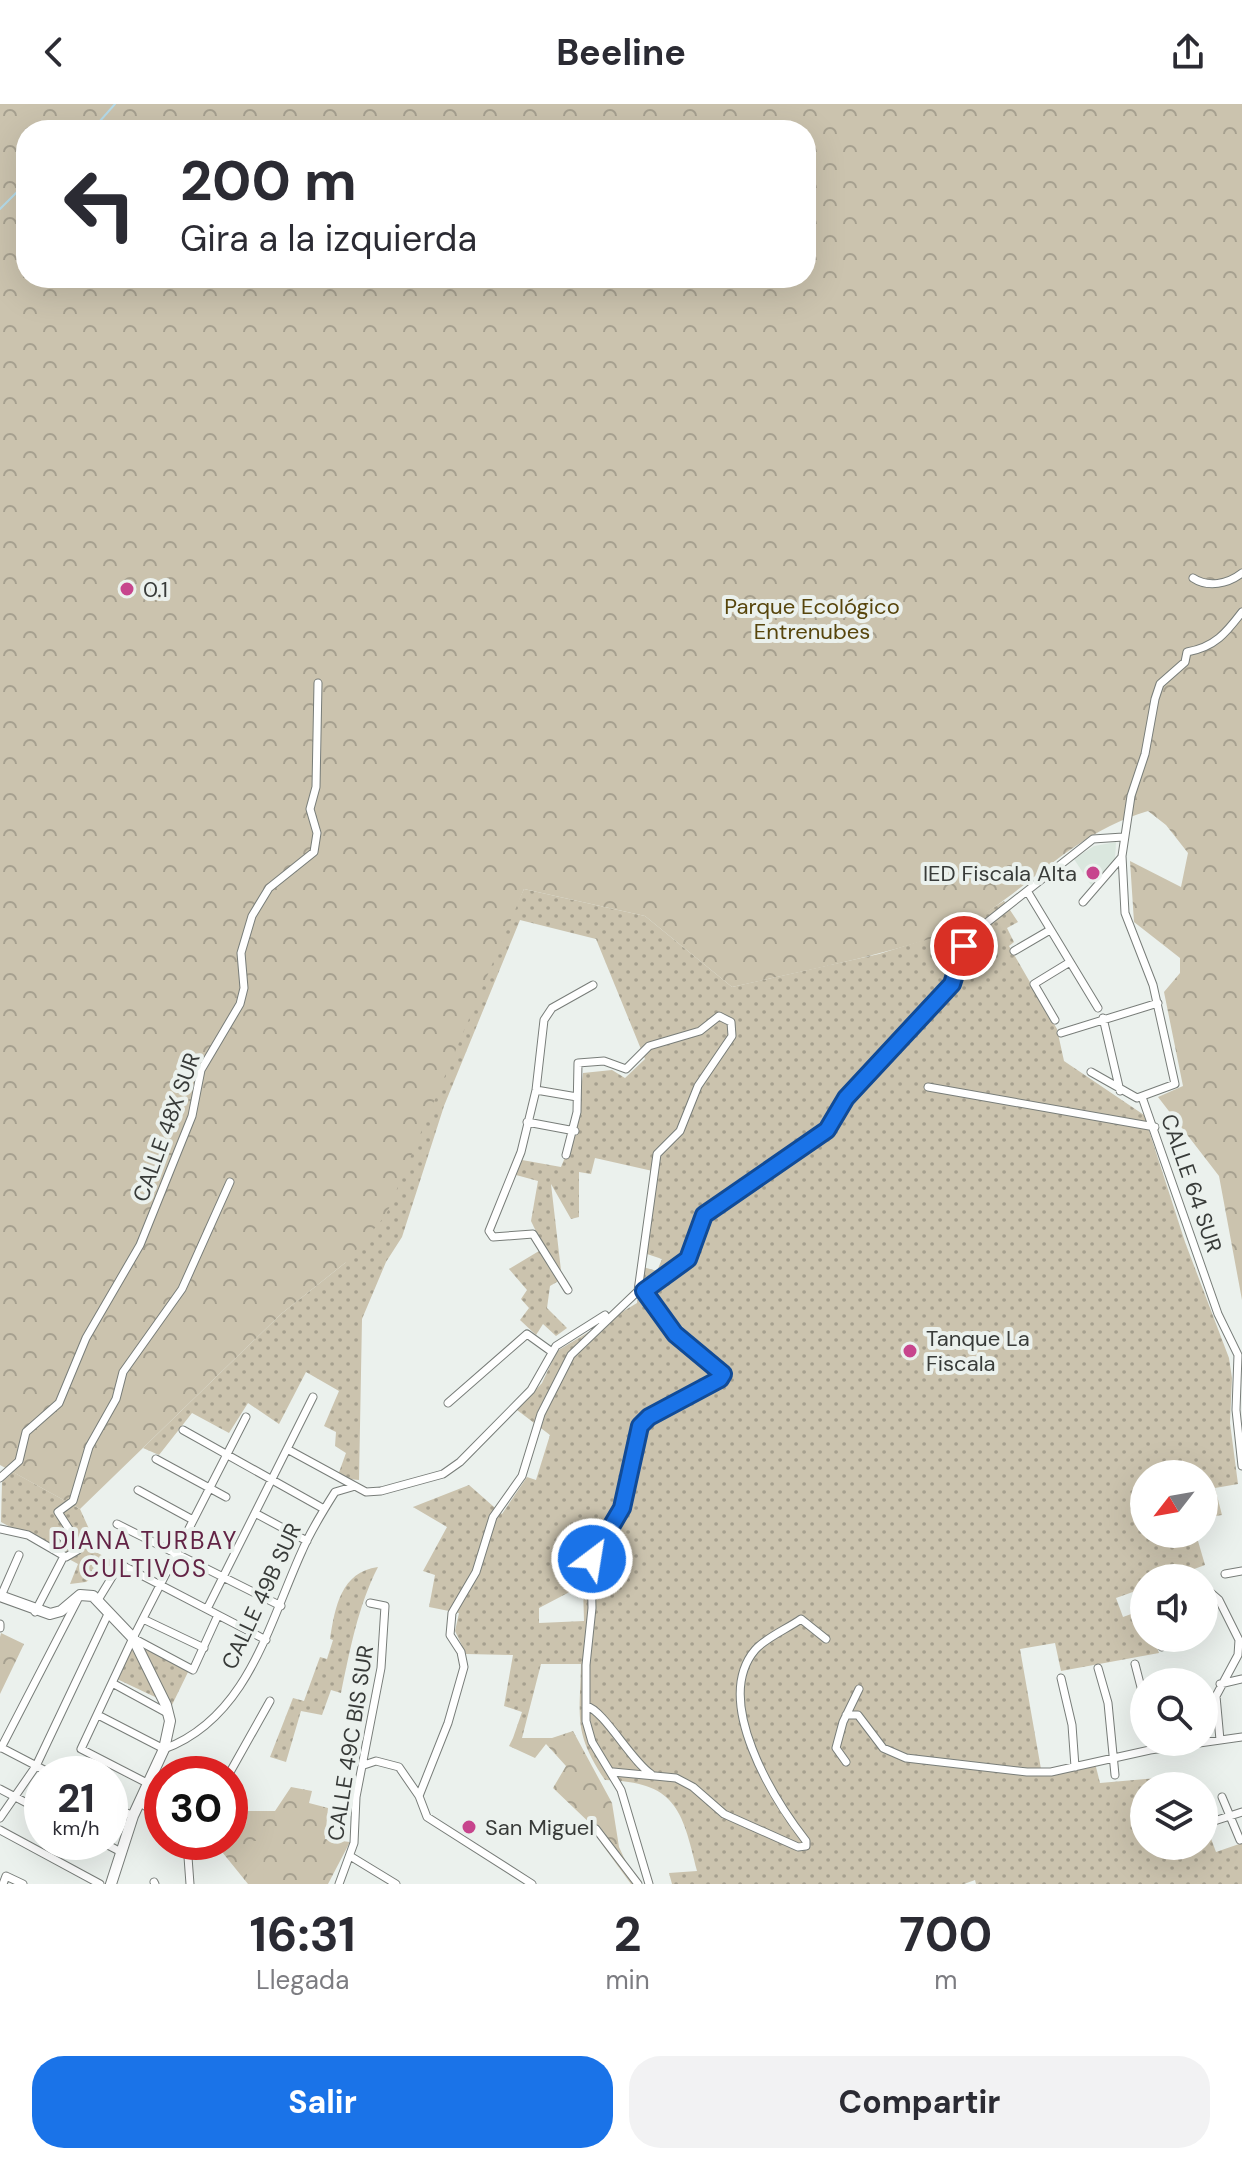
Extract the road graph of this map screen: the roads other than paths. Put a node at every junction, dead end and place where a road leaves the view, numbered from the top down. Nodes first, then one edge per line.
1 (1242, 573) edge
2 (1193, 578) dead end
3 (1242, 612) edge
4 (318, 683) dead end
5 (1123, 837) junction
6 (1122, 856) junction
7 (1029, 894) junction
8 (1083, 902) dead end
9 (1050, 930) junction
10 (1014, 951) dead end
11 (1070, 962) junction
12 (593, 985) dead end
13 (1158, 1003) junction
14 (1098, 1008) dead end
15 (1103, 1018) junction
16 (1055, 1020) dead end
17 (1061, 1033) dead end
18 (1091, 1072) dead end
19 (928, 1087) dead end
20 (536, 1090) junction
21 (1124, 1093) junction
22 (577, 1097) junction
23 (1142, 1097) junction
24 (527, 1122) junction
25 (1155, 1127) junction
26 (575, 1131) junction
27 (566, 1155) dead end
28 (230, 1182) dead end
29 (568, 1290) dead end
30 (641, 1291) junction
31 (617, 1309) junction
32 (552, 1352) junction
33 (313, 1397) dead end
34 (448, 1403) dead end
35 (246, 1417) dead end
36 (183, 1430) dead end
37 (287, 1449) junction
38 (226, 1454) junction
39 (156, 1459) dead end
40 (1242, 1466) edge
41 (0, 1478) edge
42 (271, 1479) junction
43 (352, 1487) junction
44 (209, 1488) junction
45 (138, 1490) dead end
46 (226, 1497) dead end
47 (324, 1509) junction
48 (255, 1513) junction
49 (193, 1520) junction
50 (117, 1524) dead end
51 (0, 1529) edge
52 (307, 1541) junction
53 (176, 1553) junction
54 (19, 1555) dead end
55 (65, 1556) junction
56 (1242, 1571) edge
57 (1225, 1574) dead end
58 (223, 1577) junction
59 (160, 1585) junction
60 (80, 1595) junction
61 (0, 1596) edge
62 (98, 1600) junction
63 (370, 1603) dead end
64 (281, 1606) junction
65 (1218, 1607) edge
66 (207, 1609) junction
67 (35, 1612) junction
68 (109, 1612) junction
69 (218, 1615) junction
70 (143, 1619) junction
71 (133, 1638) junction
72 (826, 1639) dead end
73 (266, 1640) junction
74 (204, 1648) junction
75 (1135, 1664) dead end
76 (1098, 1668) dead end
77 (1136, 1668) edge
78 (1061, 1678) dead end
79 (1242, 1679) edge
80 (114, 1684) junction
81 (1220, 1684) junction
82 (859, 1689) dead end
83 (270, 1701) dead end
84 (586, 1706) junction
85 (169, 1714) junction
86 (98, 1715) junction
87 (846, 1715) junction
88 (1242, 1737) edge
89 (1220, 1740) joint
90 (1, 1748) edge
91 (164, 1749) junction
92 (1130, 1753) edge
93 (41, 1756) edge
94 (160, 1756) edge
95 (239, 1756) edge
96 (24, 1760) edge
97 (1112, 1760) junction
98 (846, 1762) dead end
99 (364, 1765) junction
100 (1075, 1767) junction
101 (613, 1772) junction
102 (1115, 1775) dead end
103 (657, 1777) junction
104 (144, 1781) edge
105 (24, 1784) edge
106 (0, 1789) edge
107 (144, 1790) edge
108 (419, 1796) junction
109 (15, 1797) junction
110 (1222, 1797) dead end
111 (24, 1802) edge
112 (139, 1802) junction
113 (144, 1805) edge
114 (1242, 1812) edge
115 (128, 1814) edge
116 (133, 1816) junction
117 (1230, 1817) junction
118 (0, 1818) edge
119 (1218, 1820) edge
120 (596, 1829) dead end
121 (0, 1830) edge
122 (128, 1831) edge
123 (1240, 1840) edge
124 (350, 1856) junction
125 (118, 1860) edge
126 (188, 1860) edge
127 (4, 1880) edge
128 (648, 1881) edge
129 (393, 1883) edge
130 (23, 1884) edge
131 (100, 1884) edge
132 (111, 1884) edge
133 (190, 1884) edge
134 (339, 1884) edge
135 (532, 1884) edge
136 (638, 1884) edge

1 - 2 street
3 - 5 street
4 - 41 street, CALLE 48X SUR
5 - 6 street
5 - 7 street
6 - 8 street
6 - 13 street
7 - 9 street
7 - 30 street
9 - 10 street
9 - 11 street
11 - 14 street
11 - 16 street
12 - 20 street
13 - 15 street
13 - 23 street
15 - 17 street
15 - 21 street
18 - 21 street
19 - 25 street
20 - 22 street
20 - 24 street
21 - 23 street
22 - 26 street
22 - 30 street
23 - 25 street, CALLE 64 SUR
24 - 26 street
24 - 29 street
25 - 40 street, CALLE 64 SUR
26 - 27 street
28 - 55 street
30 - 31 street
30 - 84 street
31 - 32 street
31 - 108 street
32 - 34 street
32 - 43 street
33 - 37 street
35 - 38 street
36 - 38 street
37 - 42 street
37 - 43 street
38 - 42 street
38 - 44 street
39 - 44 street
42 - 47 street
42 - 48 street
43 - 47 street, CALLE 49B SUR
44 - 46 street
44 - 49 street
45 - 49 street
47 - 52 street, CALLE 49B SUR
48 - 52 street
48 - 58 street
49 - 53 street
50 - 53 street
51 - 55 street
52 - 64 street, CALLE 49B SUR
53 - 58 street
53 - 59 street
54 - 61 street
55 - 67 street
56 - 57 street
58 - 64 street
58 - 66 street
59 - 62 street
59 - 66 street
59 - 70 street
60 - 62 street
60 - 67 street
60 - 90 street
61 - 67 street
62 - 68 street
63 - 99 street, CALLE 49C BIS SUR
64 - 73 street, CALLE 49B SUR
65 - 81 street
66 - 69 street
68 - 71 street
68 - 93 street
69 - 73 street
69 - 74 street, CALLE 49B SUR
70 - 71 street
70 - 74 street
71 - 74 street, CALLE 49B SUR
71 - 80 street
71 - 85 street
72 - 103 street
73 - 91 street, CALLE 49B SUR
75 - 77 street
76 - 97 street
78 - 100 street
79 - 81 street
80 - 85 street
80 - 86 street
81 - 89 street
82 - 87 street
83 - 95 street
84 - 101 street
84 - 103 street
85 - 91 street
86 - 91 street
86 - 104 street
87 - 98 street
87 - 100 street
88 - 89 street
90 - 96 street
91 - 94 street
92 - 97 street
97 - 100 street
97 - 102 street
99 - 108 street
99 - 124 street, CALLE 49C BIS SUR
101 - 103 street
101 - 128 street
105 - 109 street
106 - 109 street
107 - 112 street
108 - 135 street
109 - 111 street
109 - 118 street
110 - 117 street
112 - 113 street
112 - 116 street
114 - 117 street
115 - 116 street
116 - 122 street
117 - 119 street
117 - 123 street
120 - 136 street
121 - 131 street
124 - 129 street
124 - 134 street, CALLE 49C BIS SUR
125 - 132 street
126 - 133 street
127 - 130 street

